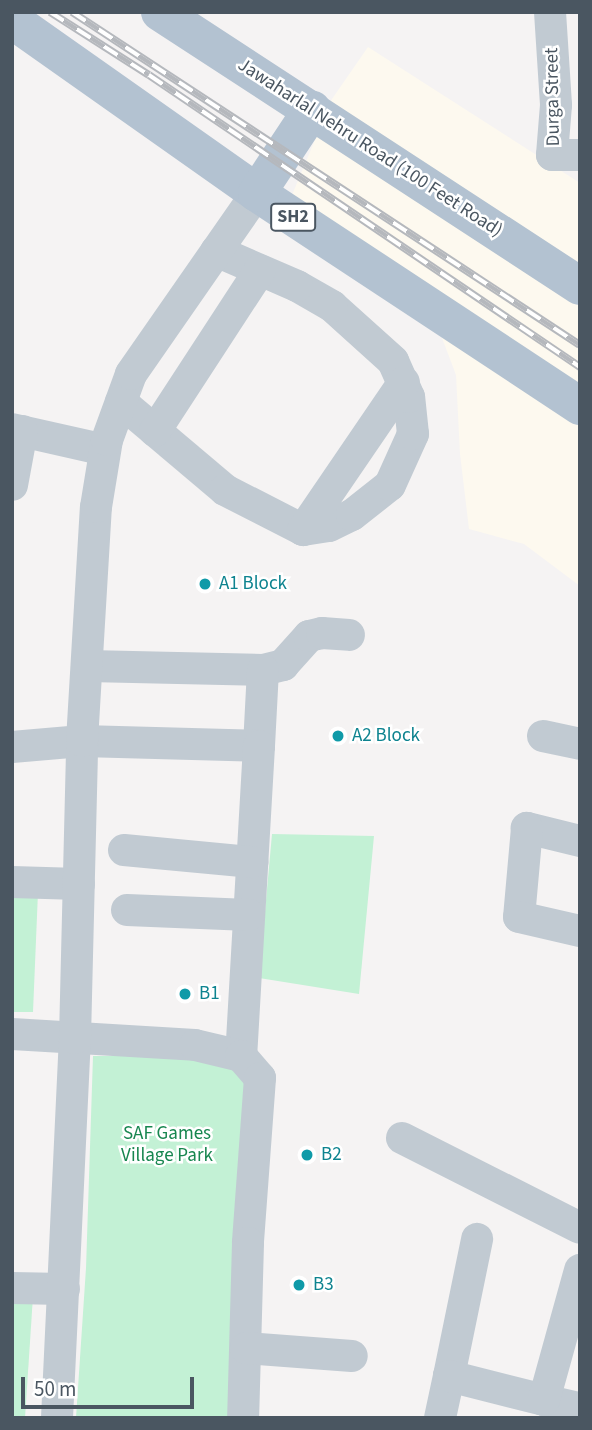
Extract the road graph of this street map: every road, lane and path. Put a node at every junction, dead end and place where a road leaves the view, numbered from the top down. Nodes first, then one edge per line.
1 (160, 12) edge
2 (550, 12) edge
3 (12, 20) edge
4 (312, 110) junction
5 (580, 155) edge
6 (257, 193) junction
7 (216, 251) junction
8 (260, 270) junction
9 (580, 286) edge
10 (404, 382) junction
11 (121, 402) junction
12 (580, 407) edge
13 (21, 426) edge
14 (155, 431) junction
15 (105, 450) junction
16 (12, 485) edge
17 (303, 530) junction
18 (349, 635) dead end
19 (88, 666) junction
20 (262, 670) junction
21 (543, 736) dead end
22 (82, 741) junction
23 (580, 744) edge
24 (259, 746) junction
25 (12, 747) edge
26 (580, 841) edge
27 (124, 850) dead end
28 (252, 862) junction
29 (12, 882) edge
30 (79, 884) junction
31 (127, 910) dead end
32 (249, 915) junction
33 (580, 932) edge
34 (12, 1034) edge
35 (75, 1038) junction
36 (241, 1056) junction
37 (401, 1138) dead end
38 (580, 1228) edge
39 (477, 1239) dead end
40 (580, 1270) edge
41 (12, 1288) edge
42 (64, 1289) junction
43 (246, 1348) junction
44 (352, 1356) dead end
45 (449, 1376) junction
46 (544, 1400) junction
47 (580, 1409) edge
48 (57, 1418) edge
49 (243, 1418) edge
50 (440, 1418) edge

1 - 4 main road, Jawaharlal Nehru Road (100 Feet Road)
2 - 5 street, Durga Street
3 - 6 main road, SH2
4 - 6 main road
4 - 9 main road, Jawaharlal Nehru Road (100 Feet Road)
6 - 7 street
6 - 12 main road, SH2
7 - 8 street
7 - 11 street
8 - 10 street
8 - 14 street
10 - 17 street
10 - 17 street
11 - 14 street
11 - 15 street
13 - 15 street
13 - 16 street
14 - 17 street
15 - 19 street
18 - 20 street
19 - 20 street
19 - 22 street
20 - 24 street
21 - 23 street
22 - 24 street
22 - 25 street
22 - 30 street
24 - 28 street
26 - 33 street
27 - 28 street
28 - 32 street
29 - 30 street
30 - 35 street
31 - 32 street
32 - 36 street
34 - 35 street
35 - 36 street
35 - 42 street
36 - 43 street
37 - 38 street
39 - 45 street
40 - 46 street
41 - 42 street
42 - 48 street
43 - 44 street
43 - 49 street
45 - 46 street
45 - 50 street
46 - 47 street

